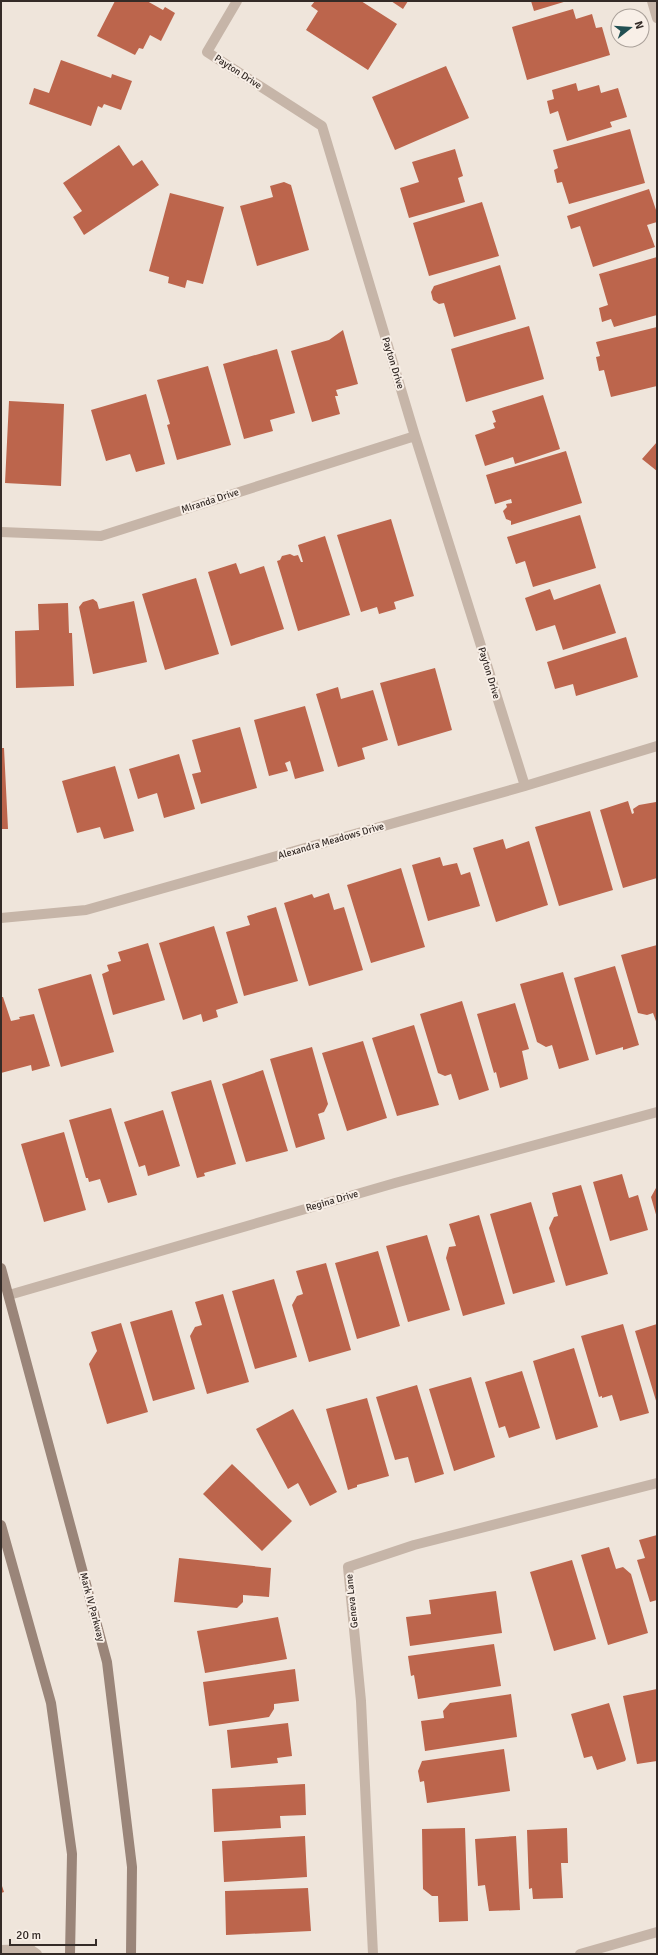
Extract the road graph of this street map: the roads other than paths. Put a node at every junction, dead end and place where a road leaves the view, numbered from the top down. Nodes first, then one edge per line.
1 (237, 1) edge
2 (652, 1) edge
3 (657, 18) edge
4 (415, 436) junction
5 (1, 532) edge
6 (657, 746) edge
7 (525, 786) junction
8 (1, 918) edge
9 (657, 1112) edge
10 (1, 1268) edge
11 (9, 1295) junction
12 (657, 1483) edge
13 (1, 1525) edge
14 (657, 1932) edge
15 (1, 1950) edge
16 (37, 1954) edge
17 (70, 1954) edge
18 (131, 1954) edge
19 (373, 1954) edge
20 (580, 1954) edge

1 - 4 street, Payton Drive
2 - 3 street
4 - 5 street, Miranda Drive
4 - 7 street, Payton Drive
6 - 7 street, Alexandra Meadows Drive
7 - 8 street, Alexandra Meadows Drive
9 - 11 street, Regina Drive
10 - 11 main road, Mark IV Parkway
11 - 18 main road, Mark IV Parkway
12 - 19 street, Geneva Lane
13 - 17 main road
14 - 20 street
15 - 16 street

